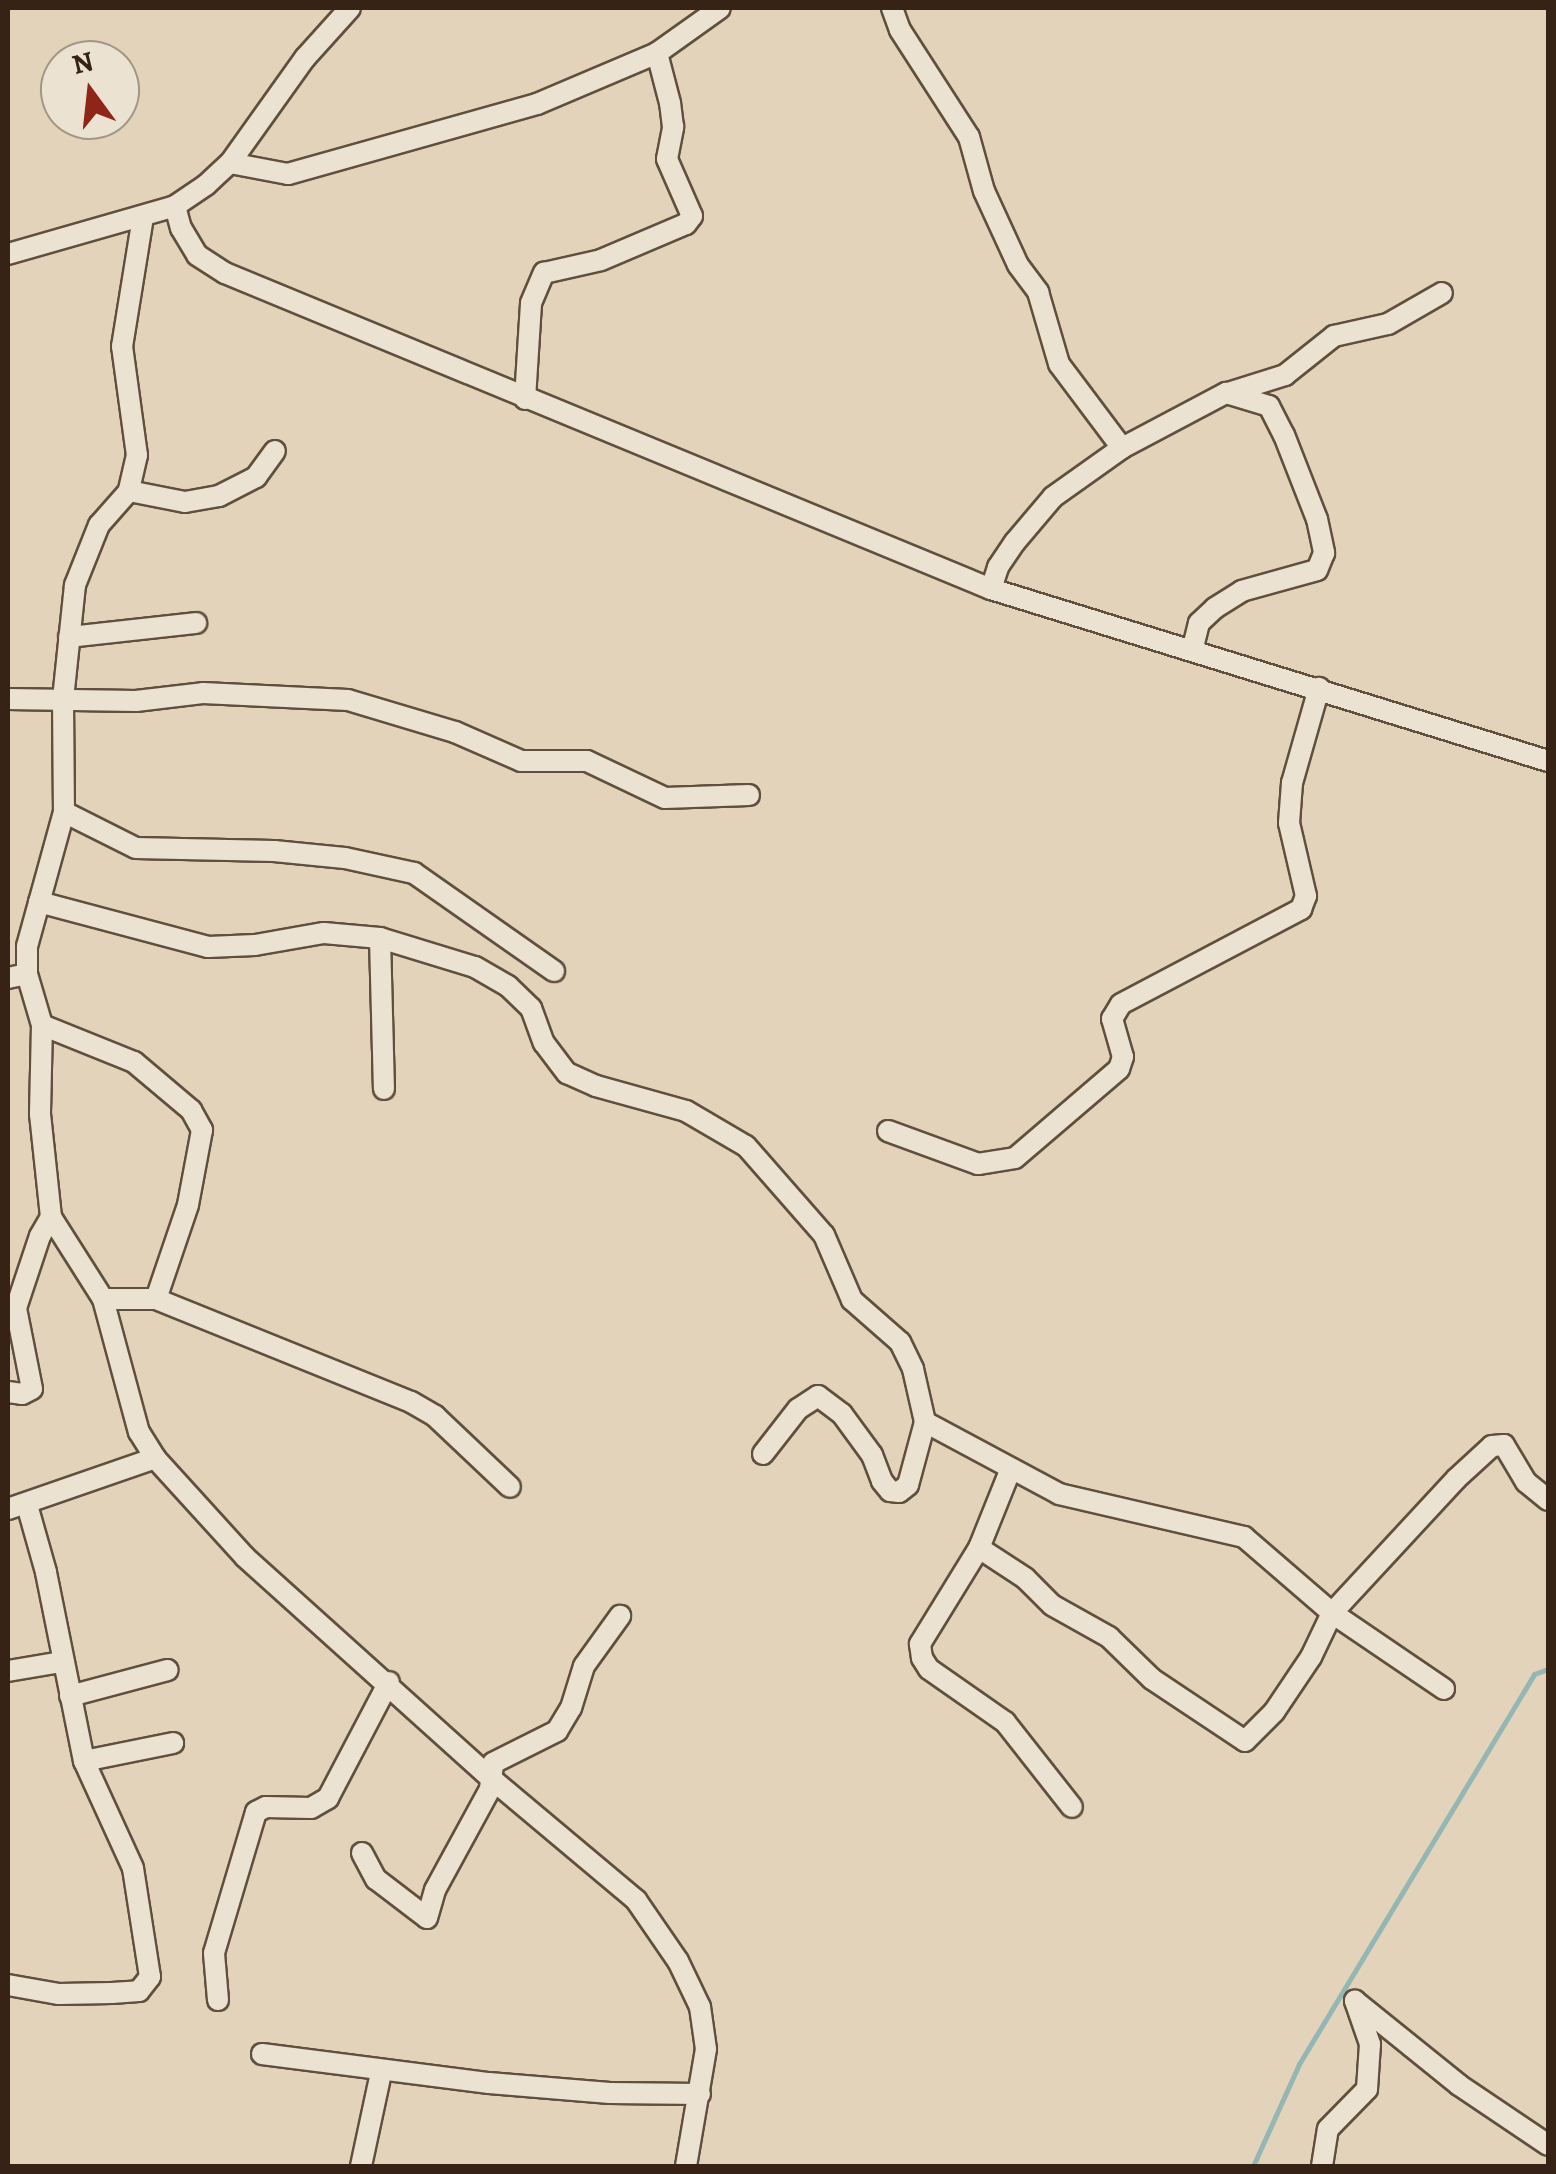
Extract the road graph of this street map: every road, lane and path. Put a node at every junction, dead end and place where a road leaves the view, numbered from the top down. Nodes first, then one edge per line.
1 (350, 8) edge
2 (720, 8) edge
3 (892, 8) edge
4 (656, 53) junction
5 (230, 164) junction
6 (176, 206) junction
7 (143, 217) junction
8 (8, 254) edge
9 (1442, 293) dead end
10 (1226, 393) junction
11 (524, 399) junction
12 (1122, 448) junction
13 (276, 451) dead end
14 (130, 491) junction
15 (992, 589) junction
16 (196, 623) dead end
17 (69, 637) junction
18 (1192, 651) junction
19 (1320, 688) junction
20 (8, 698) edge
21 (63, 700) junction
22 (1548, 761) edge
23 (749, 795) dead end
24 (64, 812) junction
25 (39, 902) junction
26 (380, 938) junction
27 (554, 971) dead end
28 (18, 976) edge
29 (42, 1025) junction
30 (384, 1089) dead end
31 (888, 1131) dead end
32 (51, 1217) junction
33 (103, 1299) junction
34 (156, 1299) junction
35 (8, 1392) edge
36 (925, 1422) junction
37 (763, 1454) dead end
38 (154, 1458) junction
39 (1010, 1471) junction
40 (510, 1487) dead end
41 (1548, 1500) edge
42 (17, 1507) edge
43 (979, 1548) junction
44 (1332, 1614) junction
45 (620, 1616) dead end
46 (61, 1662) junction
47 (168, 1670) dead end
48 (8, 1671) edge
49 (389, 1682) junction
50 (1444, 1689) dead end
51 (70, 1696) junction
52 (172, 1744) dead end
53 (84, 1761) junction
54 (491, 1778) junction
55 (1072, 1807) dead end
56 (362, 1853) dead end
57 (8, 1985) edge
58 (218, 2000) dead end
59 (262, 2054) dead end
60 (381, 2072) junction
61 (700, 2094) junction
62 (1548, 2146) edge
63 (360, 2166) edge
64 (686, 2166) edge
65 (1322, 2166) edge

1 - 5 street
2 - 4 street
3 - 12 street
4 - 5 street
4 - 11 street
5 - 6 street
6 - 7 street
6 - 11 street
7 - 8 street
7 - 14 street
9 - 10 street
10 - 12 street
10 - 18 street
11 - 15 street
12 - 15 street
13 - 14 street
14 - 17 street
15 - 18 street
16 - 17 street
17 - 21 street
18 - 19 street
19 - 22 street
19 - 31 street
20 - 21 street
21 - 23 street
21 - 24 street
24 - 25 street
24 - 27 street
25 - 26 street
25 - 28 street
26 - 30 street
26 - 36 street
28 - 29 street
29 - 32 street
29 - 34 street
32 - 33 street
32 - 35 street
33 - 34 street
33 - 38 street
34 - 40 street
36 - 37 street
36 - 39 street
38 - 42 street
38 - 49 street
39 - 43 street
39 - 44 street
41 - 44 street
42 - 46 street
43 - 44 street
43 - 55 street
44 - 50 street
45 - 54 street
46 - 48 street
46 - 51 street
47 - 51 street
49 - 54 street
49 - 58 street
51 - 53 street
52 - 53 street
53 - 57 street
54 - 56 street
54 - 61 street
59 - 60 street
60 - 61 street
60 - 63 street
61 - 64 street
62 - 65 street

